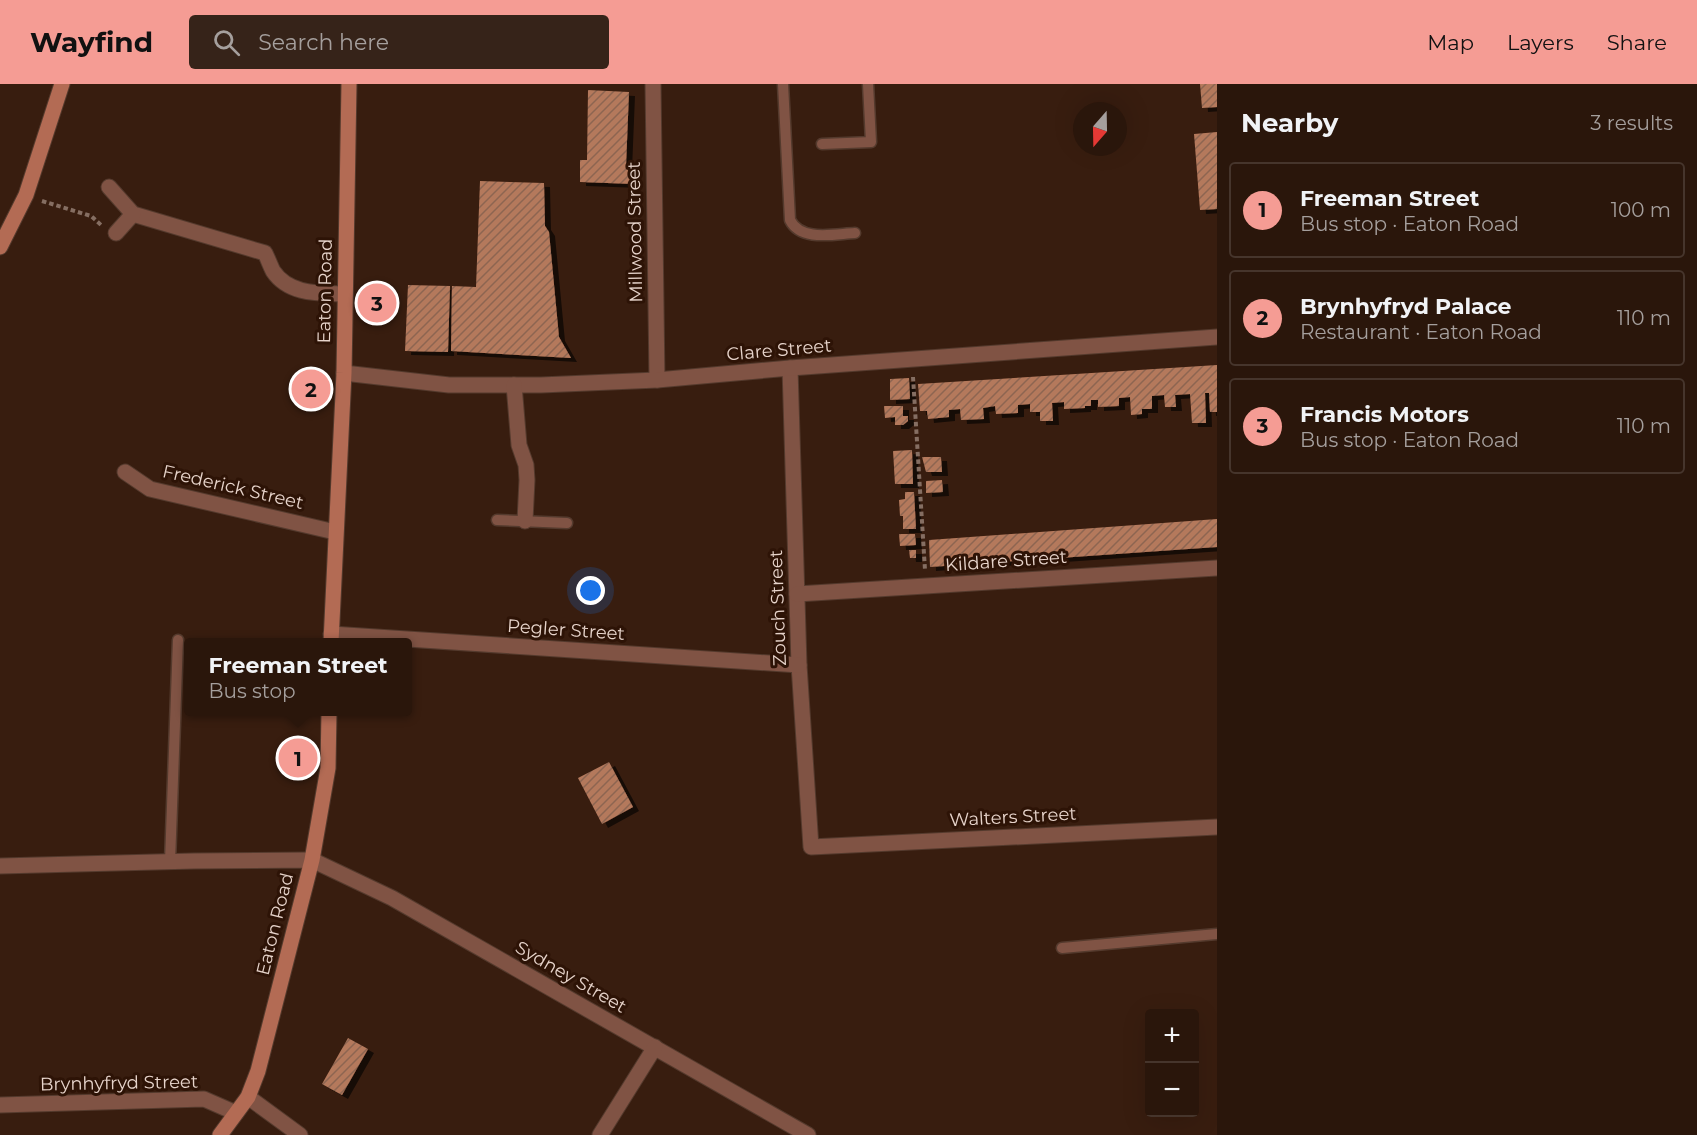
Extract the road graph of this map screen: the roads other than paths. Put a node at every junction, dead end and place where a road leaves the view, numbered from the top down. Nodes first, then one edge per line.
1 (62, 84) edge
2 (349, 84) edge
3 (653, 84) edge
4 (783, 84) edge
5 (868, 84) edge
6 (822, 144) dead end
7 (109, 187) dead end
8 (133, 213) junction
9 (116, 233) road end
10 (855, 233) dead end
11 (0, 247) edge
12 (344, 294) junction
13 (1217, 337) edge
14 (790, 368) junction
15 (344, 373) junction
16 (657, 380) junction
17 (514, 385) junction
18 (125, 472) dead end
19 (497, 520) dead end
20 (525, 521) junction
21 (567, 523) dead end
22 (335, 532) junction
23 (1217, 568) edge
24 (796, 594) junction
25 (331, 638) edge
26 (178, 640) dead end
27 (412, 643) edge
28 (799, 665) junction
29 (329, 716) edge
30 (1217, 827) edge
31 (811, 847) joint
32 (312, 860) junction
33 (170, 862) junction
34 (0, 866) edge
35 (1217, 934) edge
36 (1062, 948) dead end
37 (655, 1047) junction
38 (248, 1097) junction
39 (0, 1105) edge
40 (236, 1113) junction
41 (220, 1135) edge
42 (300, 1135) edge
43 (600, 1135) edge
44 (808, 1135) edge

1 - 11 street
2 - 12 street, Eaton Road
3 - 16 street, Millwood Street
4 - 10 lane
5 - 6 lane
7 - 8 street
8 - 9 street
8 - 12 street
12 - 15 street, Eaton Road
13 - 14 street, Clare Street
14 - 16 street, Clare Street
14 - 24 street, Zouch Street
15 - 17 street, Clare Street
15 - 22 street, Eaton Road
16 - 17 street, Clare Street
17 - 20 street
18 - 22 street, Frederick Street
19 - 20 lane
20 - 21 lane
22 - 25 street, Eaton Road
23 - 24 street, Kildare Street
24 - 28 street, Zouch Street
26 - 33 lane
27 - 28 street, Pegler Street
28 - 31 street, Zouch Street
29 - 32 street, Eaton Road
30 - 31 street, Walters Street
32 - 33 street
32 - 37 street, Sydney Street
32 - 38 street, Eaton Road
33 - 34 street
35 - 36 lane
37 - 43 street
37 - 44 street, Sydney Street
38 - 40 street, Eaton Road
38 - 42 street
39 - 40 street, Brynhyfryd Street
40 - 41 street, Eaton Road

